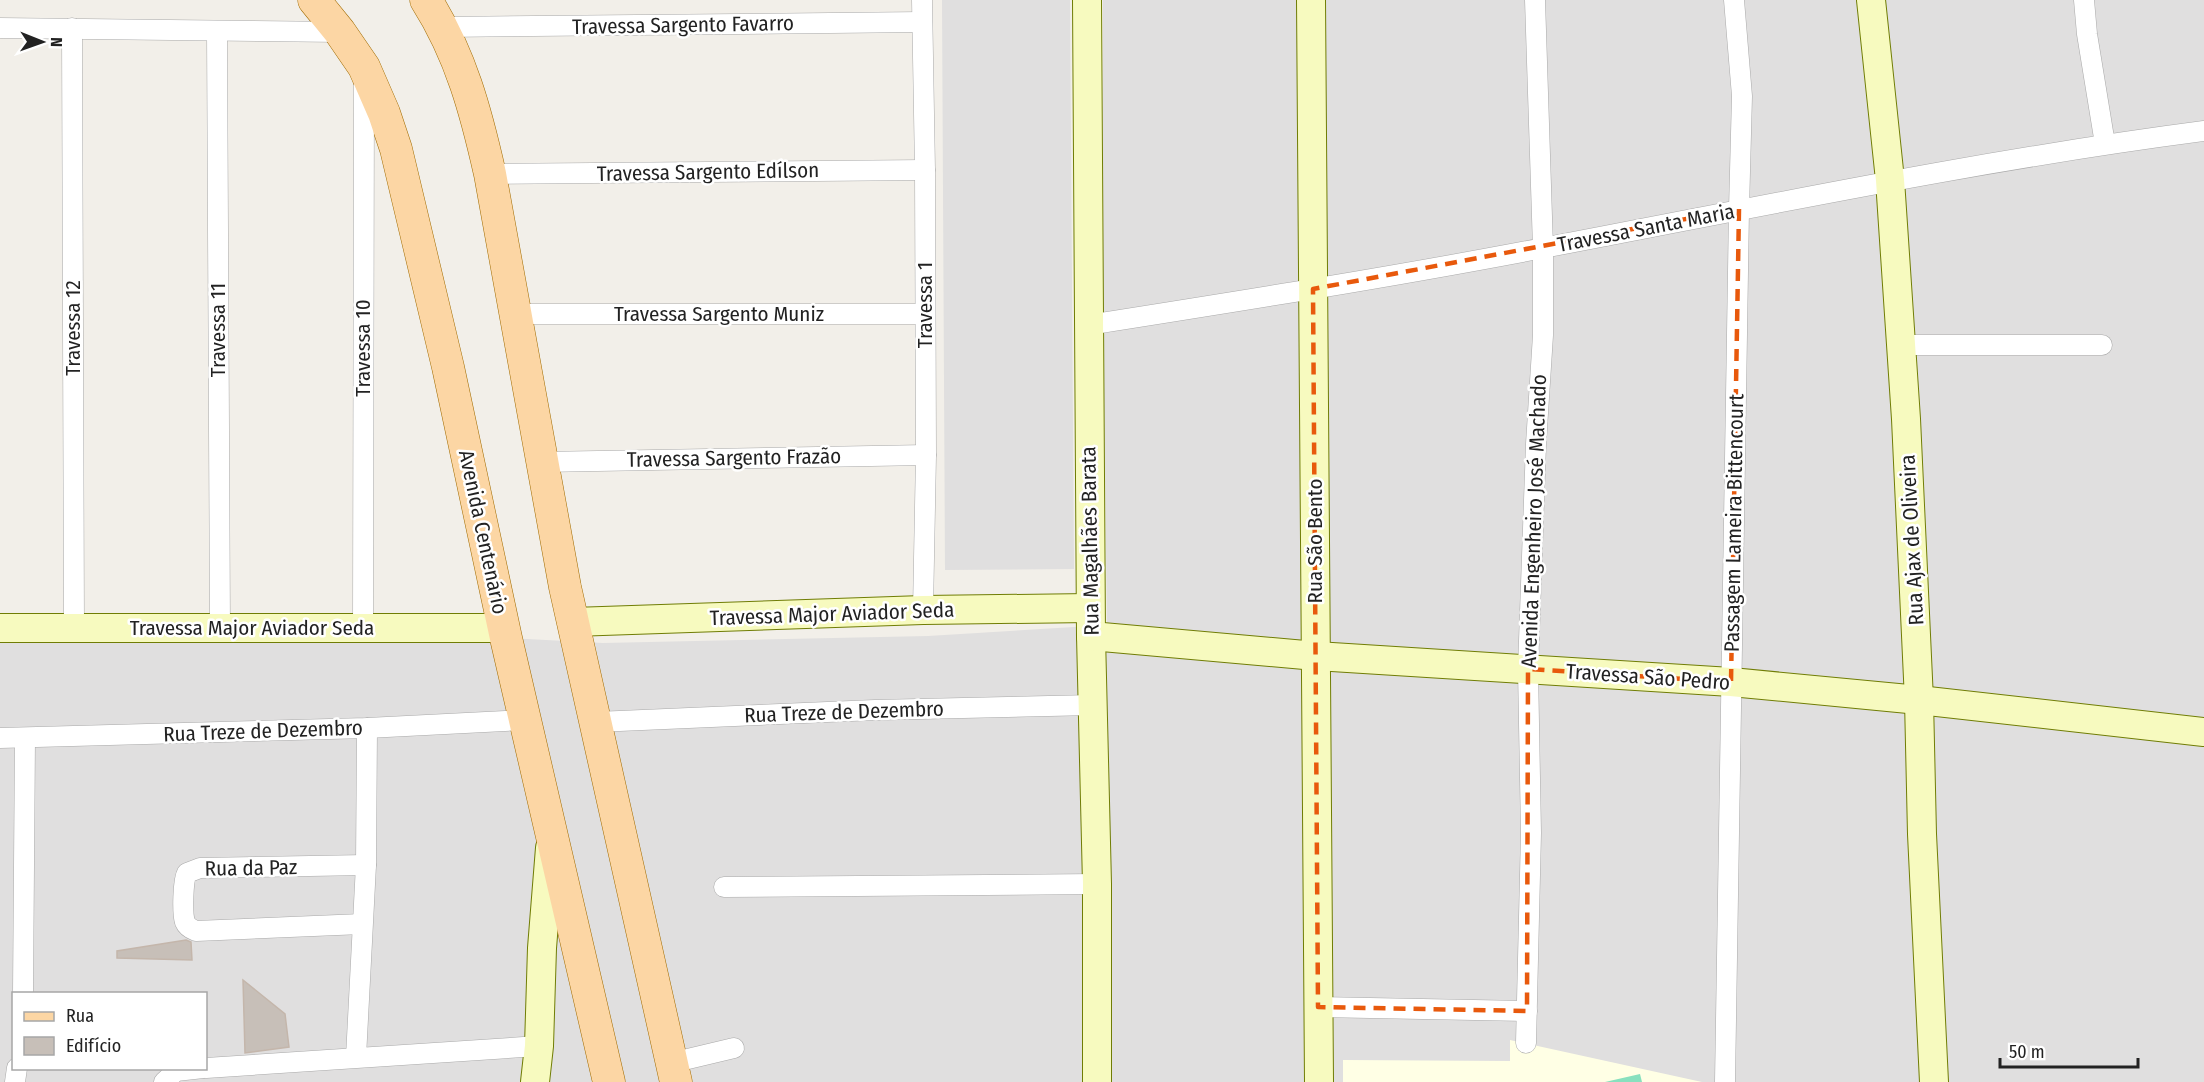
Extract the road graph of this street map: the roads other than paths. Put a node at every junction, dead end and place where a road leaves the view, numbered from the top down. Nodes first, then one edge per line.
1 (314, 0) edge
2 (426, 0) edge
3 (922, 0) edge
4 (1087, 0) edge
5 (1311, 0) edge
6 (1535, 0) edge
7 (1734, 0) edge
8 (1871, 0) edge
9 (2084, 0) edge
10 (922, 22) junction
11 (72, 27) junction
12 (443, 27) junction
13 (0, 28) edge
14 (217, 31) junction
15 (340, 32) junction
16 (364, 68) junction
17 (2204, 131) edge
18 (2105, 144) junction
19 (925, 170) junction
20 (490, 174) junction
21 (1890, 180) junction
22 (1739, 209) junction
23 (1543, 248) junction
24 (1313, 289) junction
25 (514, 314) junction
26 (925, 314) junction
27 (1088, 325) junction
28 (1901, 345) junction
29 (2102, 345) dead end
30 (926, 455) junction
31 (542, 462) junction
32 (923, 610) junction
33 (573, 622) junction
34 (1090, 622) junction
35 (0, 628) edge
36 (74, 628) junction
37 (220, 628) junction
38 (363, 628) junction
39 (504, 628) junction
40 (1316, 656) junction
41 (1528, 669) junction
42 (1731, 682) junction
43 (1919, 700) junction
44 (1093, 705) junction
45 (525, 720) junction
46 (596, 722) junction
47 (367, 728) junction
48 (2204, 732) edge
49 (0, 738) edge
50 (25, 738) junction
51 (551, 837) junction
52 (366, 865) junction
53 (1097, 884) junction
54 (724, 887) dead end
55 (362, 924) junction
56 (541, 958) junction
57 (581, 969) junction
58 (22, 992) edge
59 (1318, 1007) junction
60 (1527, 1011) junction
61 (1526, 1043) dead end
62 (538, 1046) junction
63 (734, 1048) dead end
64 (356, 1057) junction
65 (207, 1068) edge
66 (183, 1070) edge
67 (674, 1072) edge
68 (164, 1082) edge
69 (535, 1082) edge
70 (609, 1082) edge
71 (1097, 1082) edge
72 (1318, 1082) edge
73 (1725, 1082) edge
74 (1934, 1082) edge

1 - 15 main road, Avenida Centenário
2 - 12 main road
3 - 10 street, Travessa 1
4 - 27 street, Rua Magalhães Barata
5 - 24 street, Rua São Bento
6 - 23 street, Avenida Engenheiro José Machado
7 - 22 street, Passagem Lameira Bittencourt
8 - 21 street, Rua Ajax de Oliveira
9 - 18 street
10 - 12 street, Travessa Sargento Favarro
10 - 19 street, Travessa 1
11 - 13 street
11 - 14 street
11 - 36 street, Travessa 12
12 - 20 main road
14 - 15 street
14 - 37 street, Travessa 11
15 - 16 main road, Avenida Centenário
16 - 38 street, Travessa 10
16 - 39 main road, Avenida Centenário
17 - 18 street, Travessa Santa Maria
18 - 21 street, Travessa Santa Maria
19 - 20 street, Travessa Sargento Edílson
19 - 26 street, Travessa 1
20 - 25 main road
21 - 22 street, Travessa Santa Maria
21 - 28 street, Rua Ajax de Oliveira
22 - 23 street, Travessa Santa Maria
22 - 42 street, Passagem Lameira Bittencourt
23 - 24 street, Travessa Santa Maria
23 - 41 street, Avenida Engenheiro José Machado
24 - 27 street, Travessa Santa Maria
24 - 40 street, Rua São Bento
25 - 26 street, Travessa Sargento Muniz
25 - 31 main road
26 - 30 street, Travessa 1
27 - 34 street, Rua Magalhães Barata
28 - 29 street
28 - 43 street, Rua Ajax de Oliveira
30 - 31 street, Travessa Sargento Frazão
30 - 32 street, Travessa 1
31 - 33 main road
32 - 33 street, Travessa Major Aviador Seda
32 - 34 street, Travessa Major Aviador Seda
33 - 46 main road
34 - 40 street, Travessa São Pedro
34 - 44 street, Rua Magalhães Barata
35 - 36 street, Travessa Major Aviador Seda
36 - 37 street, Travessa Major Aviador Seda
37 - 38 street, Travessa Major Aviador Seda
38 - 39 street, Travessa Major Aviador Seda
39 - 45 main road, Avenida Centenário
40 - 41 street, Travessa São Pedro
40 - 59 street, Rua São Bento
41 - 42 street, Travessa São Pedro
41 - 60 street, Avenida Engenheiro José Machado
42 - 43 street, Travessa São Pedro
42 - 73 street, Passagem Lameira Bittencourt
43 - 48 street, Travessa São Pedro
43 - 74 street, Rua Ajax de Oliveira
44 - 46 street, Rua Treze de Dezembro
44 - 53 street, Rua Magalhães Barata
45 - 47 street, Rua Treze de Dezembro
45 - 51 main road, Avenida Centenário
46 - 67 main road
47 - 50 street, Rua Treze de Dezembro
47 - 52 street
49 - 50 street, Rua Treze de Dezembro
50 - 58 street
51 - 56 street
51 - 57 main road, Avenida Centenário
52 - 55 street
52 - 55 street, Rua da Paz
53 - 54 street
53 - 71 street, Rua Magalhães Barata
55 - 64 street
56 - 57 street
56 - 62 street
57 - 70 main road, Avenida Centenário
59 - 60 street
59 - 72 street, Rua São Bento
60 - 61 street, Avenida Engenheiro José Machado
62 - 64 street
62 - 69 street
63 - 67 street
64 - 65 street
66 - 68 street

